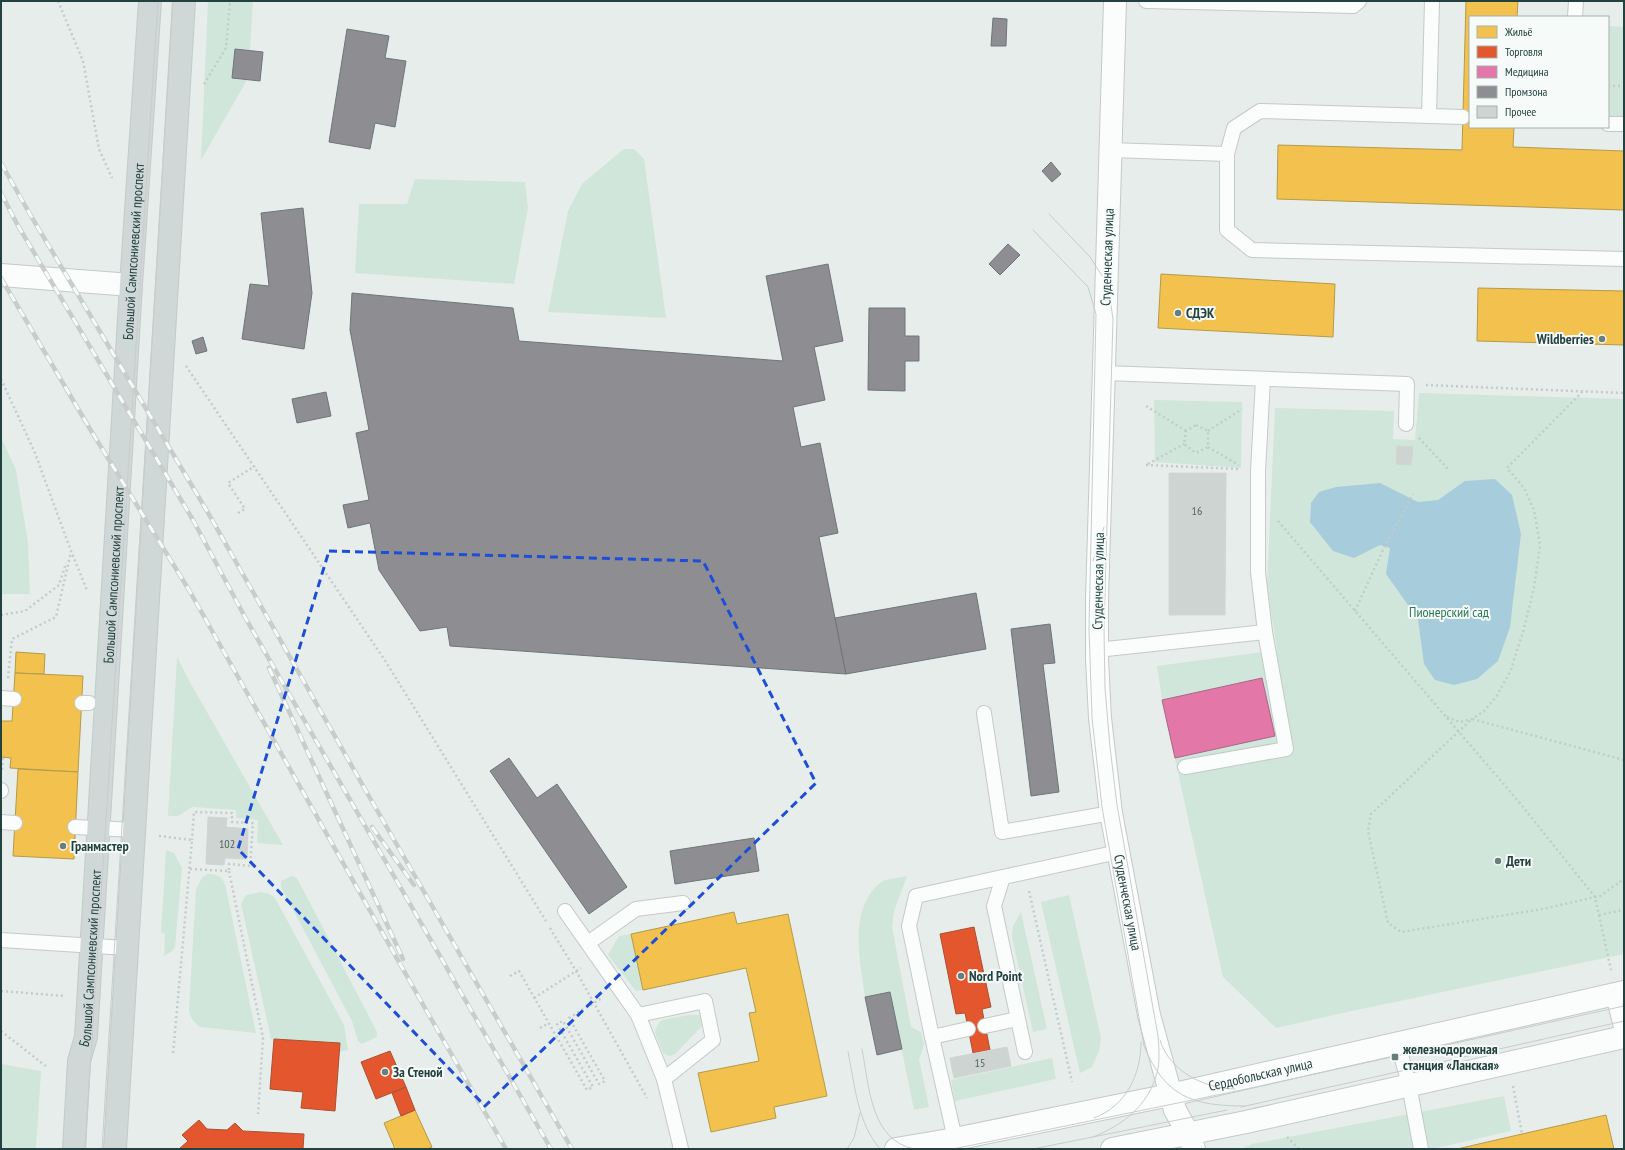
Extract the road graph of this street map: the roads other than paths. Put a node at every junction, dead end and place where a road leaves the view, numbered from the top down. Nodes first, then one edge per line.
1 (150, 1) edge
2 (184, 1) edge
3 (1114, 1) edge
4 (1146, 1) edge
5 (1359, 1) edge
6 (1432, 1) edge
7 (1576, 1) edge
8 (1575, 16) edge
9 (1429, 116) junction
10 (1463, 117) dead end
11 (1609, 124) edge
12 (1624, 124) edge
13 (1110, 150) junction
14 (1227, 154) junction
15 (1624, 259) edge
16 (1, 275) edge
17 (131, 285) junction
18 (1104, 373) junction
19 (1257, 378) junction
20 (1406, 424) road end
21 (1265, 632) junction
22 (1097, 650) junction
23 (984, 713) dead end
24 (1185, 767) dead end
25 (1110, 813) junction
26 (75, 827) dead end
27 (100, 828) junction
28 (134, 830) junction
29 (1118, 852) junction
30 (1003, 877) junction
31 (683, 903) dead end
32 (565, 911) dead end
33 (1, 940) edge
34 (588, 943) junction
35 (91, 946) junction
36 (127, 948) junction
37 (1619, 994) edge
38 (638, 1015) junction
39 (1017, 1019) junction
40 (985, 1026) dead end
41 (968, 1029) dead end
42 (932, 1038) junction
43 (1624, 1038) edge
44 (1398, 1043) junction
45 (1025, 1052) dead end
46 (664, 1079) junction
47 (1409, 1085) junction
48 (1170, 1095) junction
49 (955, 1139) junction
50 (1191, 1142) edge
51 (74, 1149) edge
52 (115, 1149) edge
53 (681, 1149) edge
54 (896, 1149) edge
55 (1112, 1149) edge
56 (1421, 1149) edge

1 - 17 main road, Большой Сампсониевский проспект
2 - 28 main road
3 - 13 street, Студенческая улица
4 - 5 lane
6 - 9 lane
7 - 8 lane
9 - 10 lane
9 - 14 lane
11 - 12 lane
13 - 14 lane
13 - 18 street, Студенческая улица
14 - 15 lane
16 - 17 street
17 - 27 main road, Большой Сампсониевский проспект
18 - 19 lane
18 - 22 street, Студенческая улица
19 - 20 lane
19 - 21 lane
21 - 22 lane
21 - 24 lane
22 - 25 street, Студенческая улица
23 - 25 lane
25 - 29 street, Студенческая улица
26 - 27 lane
27 - 28 lane
27 - 35 main road, Большой Сампсониевский проспект
28 - 36 main road
29 - 30 lane
29 - 48 street, Студенческая улица
30 - 39 lane
30 - 42 lane
31 - 34 lane
32 - 34 lane
33 - 35 lane
34 - 38 lane
35 - 36 lane
35 - 51 main road, Большой Сампсониевский проспект
36 - 52 main road
37 - 43 lane
37 - 44 street, Сердобольская улица
38 - 46 lane
38 - 46 lane
39 - 40 lane
39 - 45 lane
41 - 42 lane
42 - 49 lane
43 - 47 street
44 - 47 lane
44 - 48 street, Сердобольская улица
46 - 53 lane
47 - 50 street
47 - 56 lane
48 - 49 street, Сердобольская улица
48 - 50 street, Студенческая улица
49 - 54 street, Сердобольская улица
50 - 55 street

